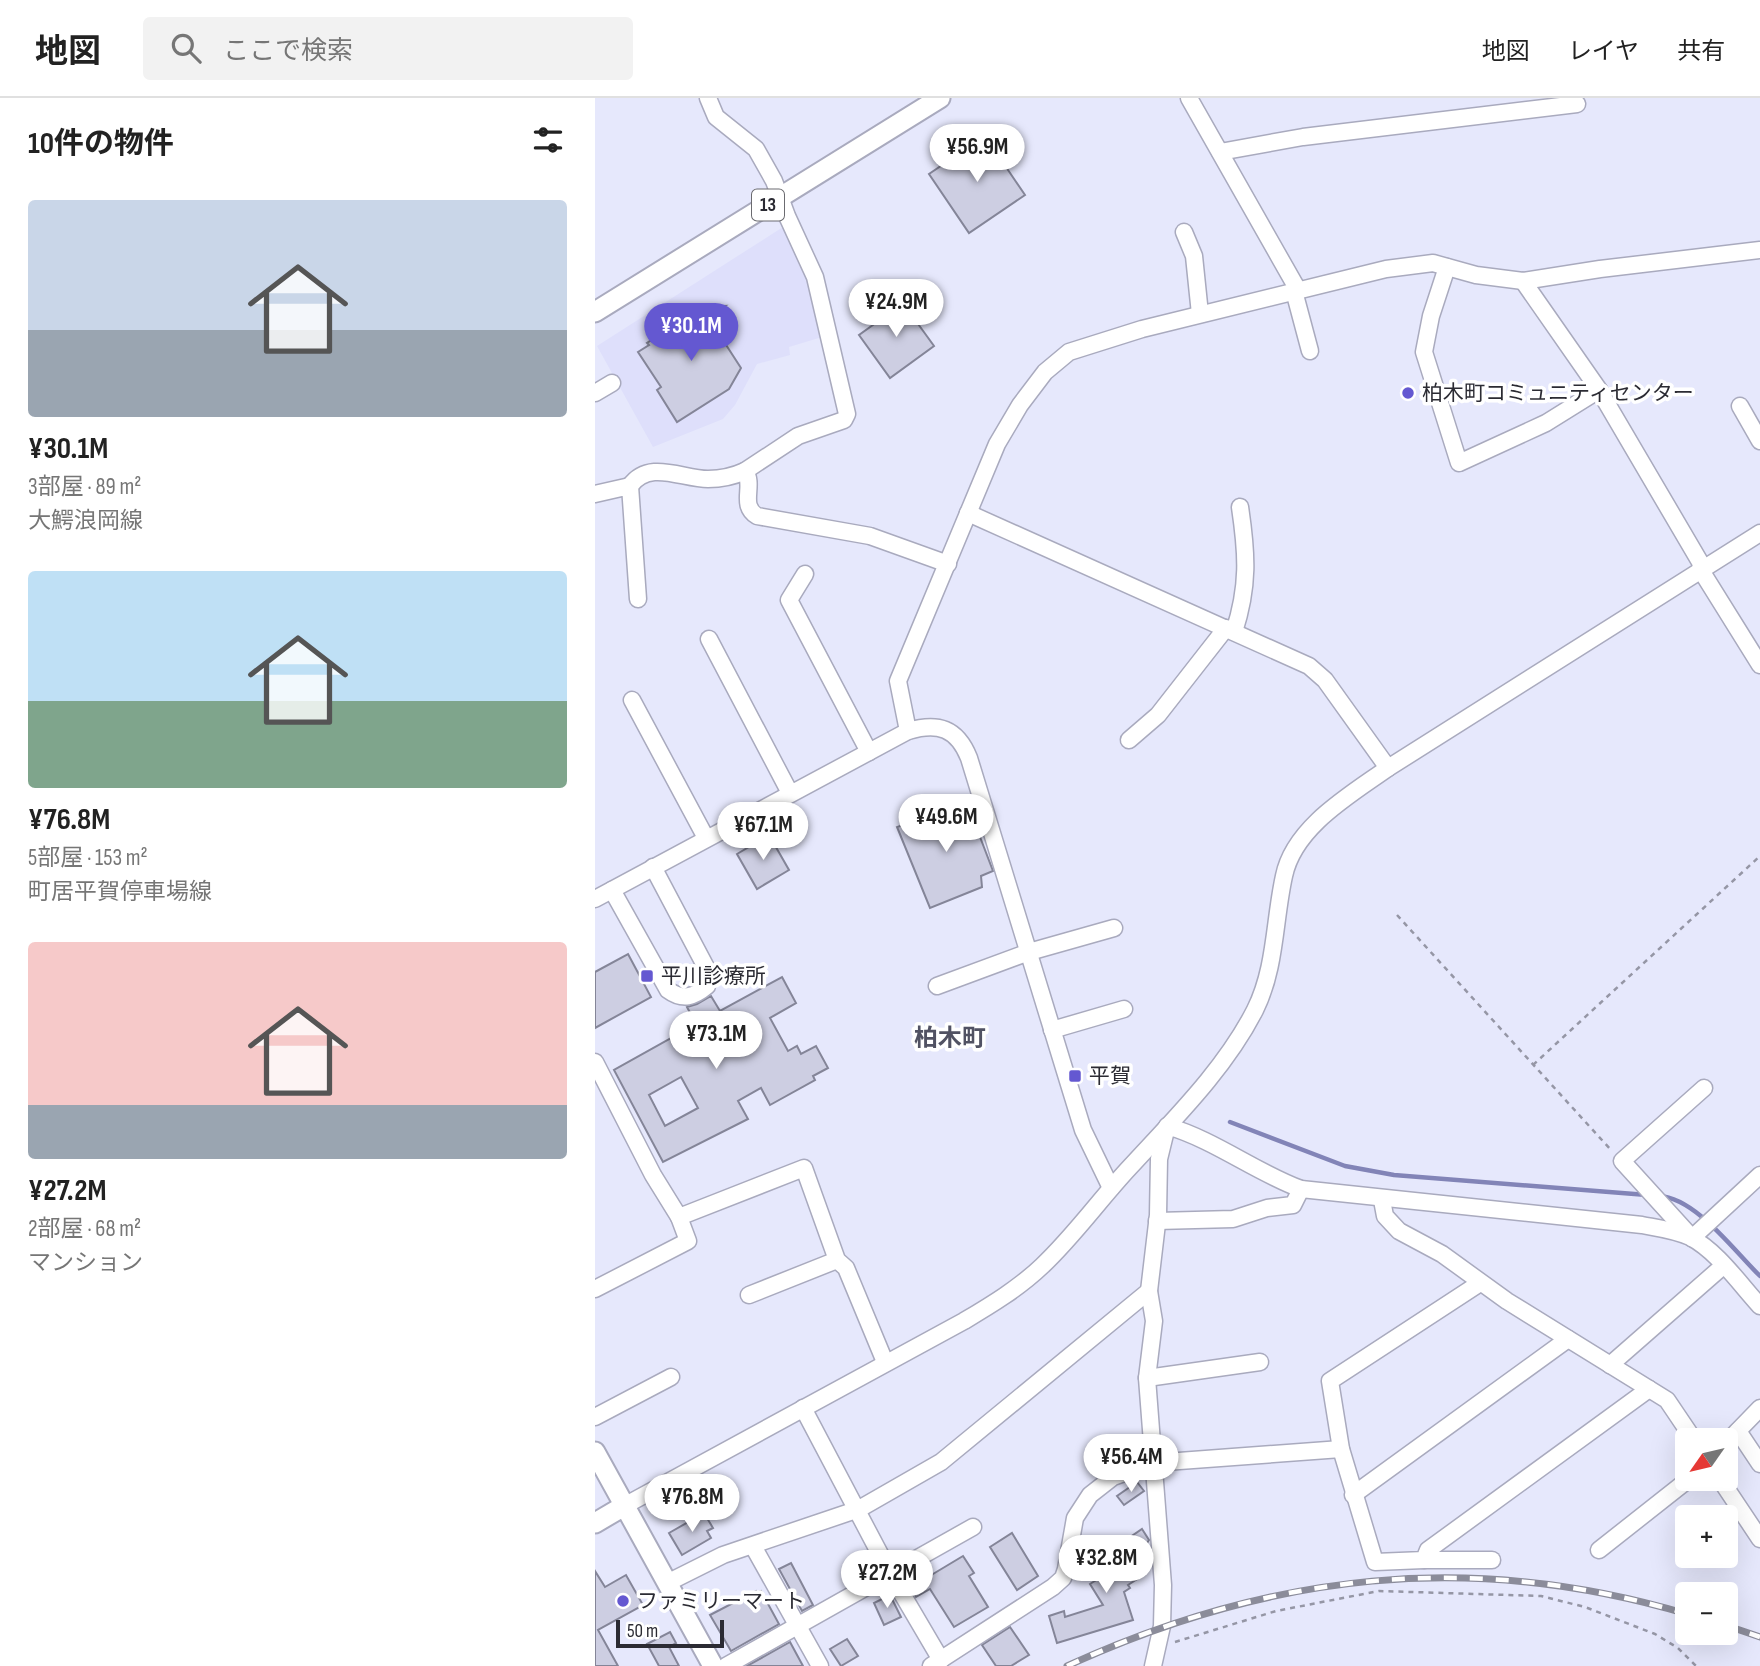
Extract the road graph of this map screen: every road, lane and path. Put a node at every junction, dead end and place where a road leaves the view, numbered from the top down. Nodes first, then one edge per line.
1 (708, 98) edge
2 (940, 98) edge
3 (1189, 98) edge
4 (1577, 104) dead end
5 (1220, 152) junction
6 (779, 197) junction
7 (1184, 232) dead end
8 (1760, 250) edge
9 (1447, 267) junction
10 (1523, 282) junction
11 (1296, 291) junction
12 (595, 312) edge
13 (1200, 314) junction
14 (1310, 351) dead end
15 (612, 383) dead end
16 (1599, 390) junction
17 (595, 393) edge
18 (1740, 406) dead end
19 (1760, 441) edge
20 (745, 471) junction
21 (630, 486) junction
22 (595, 494) edge
23 (1240, 507) dead end
24 (968, 513) junction
25 (1760, 533) edge
26 (948, 564) junction
27 (1702, 572) junction
28 (805, 574) dead end
29 (638, 599) dead end
30 (1230, 630) junction
31 (709, 639) dead end
32 (1760, 665) edge
33 (632, 700) dead end
34 (908, 731) junction
35 (1129, 740) dead end
36 (869, 752) junction
37 (1388, 768) junction
38 (790, 793) junction
39 (706, 838) junction
40 (1760, 856) edge
41 (653, 867) junction
42 (612, 890) junction
43 (595, 899) edge
44 (1397, 915) dead end
45 (1114, 928) dead end
46 (1029, 952) junction
47 (937, 986) dead end
48 (1124, 1009) dead end
49 (1052, 1030) junction
50 (595, 1062) edge
51 (1533, 1065) junction
52 (1705, 1088) dead end
53 (1167, 1126) junction
54 (1622, 1161) junction
55 (1760, 1175) edge
56 (1111, 1188) junction
57 (1301, 1189) junction
58 (1382, 1200) junction
59 (679, 1217) junction
60 (1157, 1221) junction
61 (1692, 1238) junction
62 (837, 1260) junction
63 (1723, 1265) junction
64 (1480, 1283) junction
65 (595, 1289) edge
66 (1149, 1291) junction
67 (748, 1295) dead end
68 (1760, 1306) edge
69 (1568, 1339) junction
70 (885, 1362) junction
71 (1260, 1362) dead end
72 (1610, 1365) junction
73 (671, 1377) dead end
74 (1147, 1378) junction
75 (1649, 1389) junction
76 (803, 1408) junction
77 (1760, 1408) edge
78 (595, 1417) edge
79 (1686, 1428) edge
80 (1738, 1432) joint
81 (1341, 1449) junction
82 (595, 1452) edge
83 (1151, 1463) junction
84 (1760, 1464) edge
85 (1675, 1490) edge
86 (1728, 1491) edge
87 (1353, 1495) junction
88 (624, 1506) junction
89 (859, 1509) junction
90 (595, 1523) edge
91 (973, 1527) dead end
92 (1760, 1539) edge
93 (753, 1546) junction
94 (1599, 1550) dead end
95 (1424, 1560) junction
96 (1492, 1560) dead end
97 (891, 1574) junction
98 (667, 1583) junction
99 (797, 1626) junction
100 (1159, 1647) junction
101 (936, 1663) edge
102 (713, 1666) edge
103 (726, 1666) edge
104 (820, 1666) edge
105 (1153, 1666) edge
106 (1696, 1666) edge

1 - 6 street
2 - 6 main road, 13
3 - 5 street
4 - 5 street
5 - 11 street
6 - 12 main road, 13
6 - 20 street
7 - 13 street
8 - 10 street
9 - 10 street
9 - 11 street
9 - 16 street
10 - 16 street
11 - 13 street
11 - 14 street
13 - 24 street
15 - 17 street
16 - 27 street
18 - 19 street
20 - 21 street
20 - 26 street
21 - 22 street
21 - 29 street
23 - 30 street
24 - 26 street
24 - 30 street
25 - 27 street
26 - 34 street
27 - 32 street
27 - 37 street
28 - 36 street
30 - 35 street
30 - 37 street
31 - 38 street
33 - 39 street
34 - 36 street
34 - 46 street
36 - 38 street
37 - 53 street
38 - 39 street
39 - 41 street
40 - 51 path
41 - 42 street
41 - 42 street
42 - 43 street
44 - 51 path
45 - 46 street
46 - 47 street
46 - 49 street
48 - 49 street
49 - 56 street
50 - 59 street
51 - 54 path
52 - 54 street
53 - 56 street
53 - 57 street
53 - 60 street
54 - 61 street
55 - 61 street
56 - 70 street
57 - 58 street
57 - 60 street
58 - 61 street
58 - 64 street
59 - 62 street
59 - 65 street
60 - 66 street
61 - 63 street
62 - 67 street
62 - 70 street
63 - 68 street
63 - 72 street
64 - 69 street
64 - 81 street
66 - 74 street
66 - 89 street
69 - 72 street
69 - 87 street
70 - 76 street
71 - 74 street
72 - 75 street
73 - 78 street
74 - 83 street
75 - 79 street
75 - 95 street
76 - 88 street
76 - 89 street
77 - 80 street
80 - 84 street
81 - 83 street
81 - 87 street
82 - 88 main road
83 - 100 street
83 - 101 street
85 - 94 street
86 - 92 street
87 - 95 street
88 - 90 main road
88 - 98 main road
89 - 93 street
89 - 97 street
91 - 97 street
93 - 98 street
93 - 99 street
95 - 96 street
97 - 99 street
97 - 101 street
98 - 102 main road
99 - 103 street
99 - 104 street
100 - 105 street
100 - 106 path

